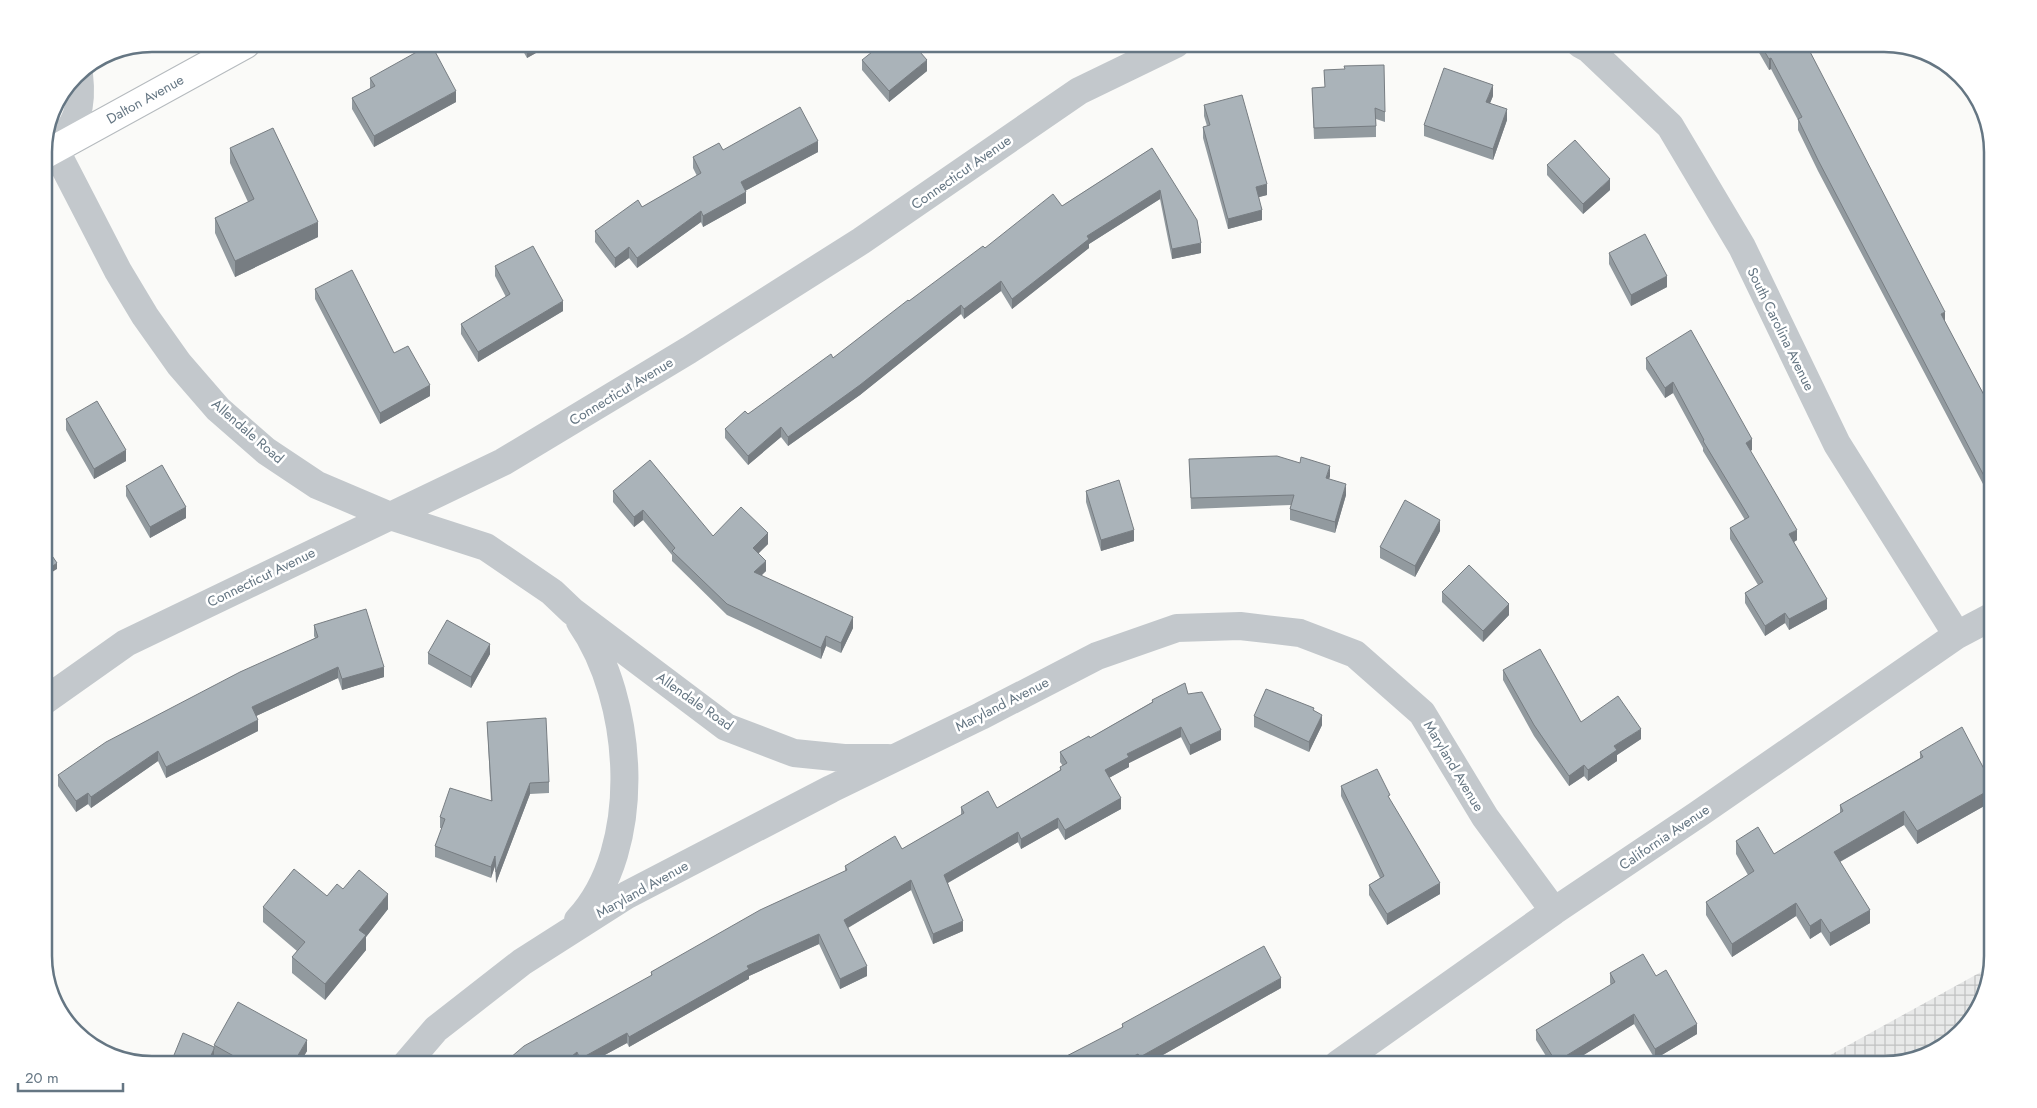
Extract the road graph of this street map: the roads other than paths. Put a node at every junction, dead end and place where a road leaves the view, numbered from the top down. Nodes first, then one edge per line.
1 (1159, 52) edge
2 (1592, 52) edge
3 (229, 53) edge
4 (80, 84) edge
5 (53, 143) edge
6 (53, 144) edge
7 (53, 153) edge
8 (390, 516) junction
9 (572, 610) junction
10 (1984, 621) edge
11 (1957, 635) junction
12 (53, 695) edge
13 (894, 758) junction
14 (1554, 911) junction
15 (564, 936) junction
16 (413, 1056) edge
17 (1349, 1056) edge

1 - 8 street, Connecticut Avenue
2 - 11 street, South Carolina Avenue
3 - 6 main road, Dalton Avenue
4 - 5 street
7 - 8 street, Allendale Road
8 - 9 street, Allendale Road
8 - 12 street, Connecticut Avenue
9 - 13 street, Allendale Road
9 - 15 street, Allendale Road
10 - 11 street, California Avenue
11 - 14 street, California Avenue
13 - 14 street, Maryland Avenue
13 - 15 street, Maryland Avenue
14 - 17 street, California Avenue
15 - 16 street, Maryland Avenue

